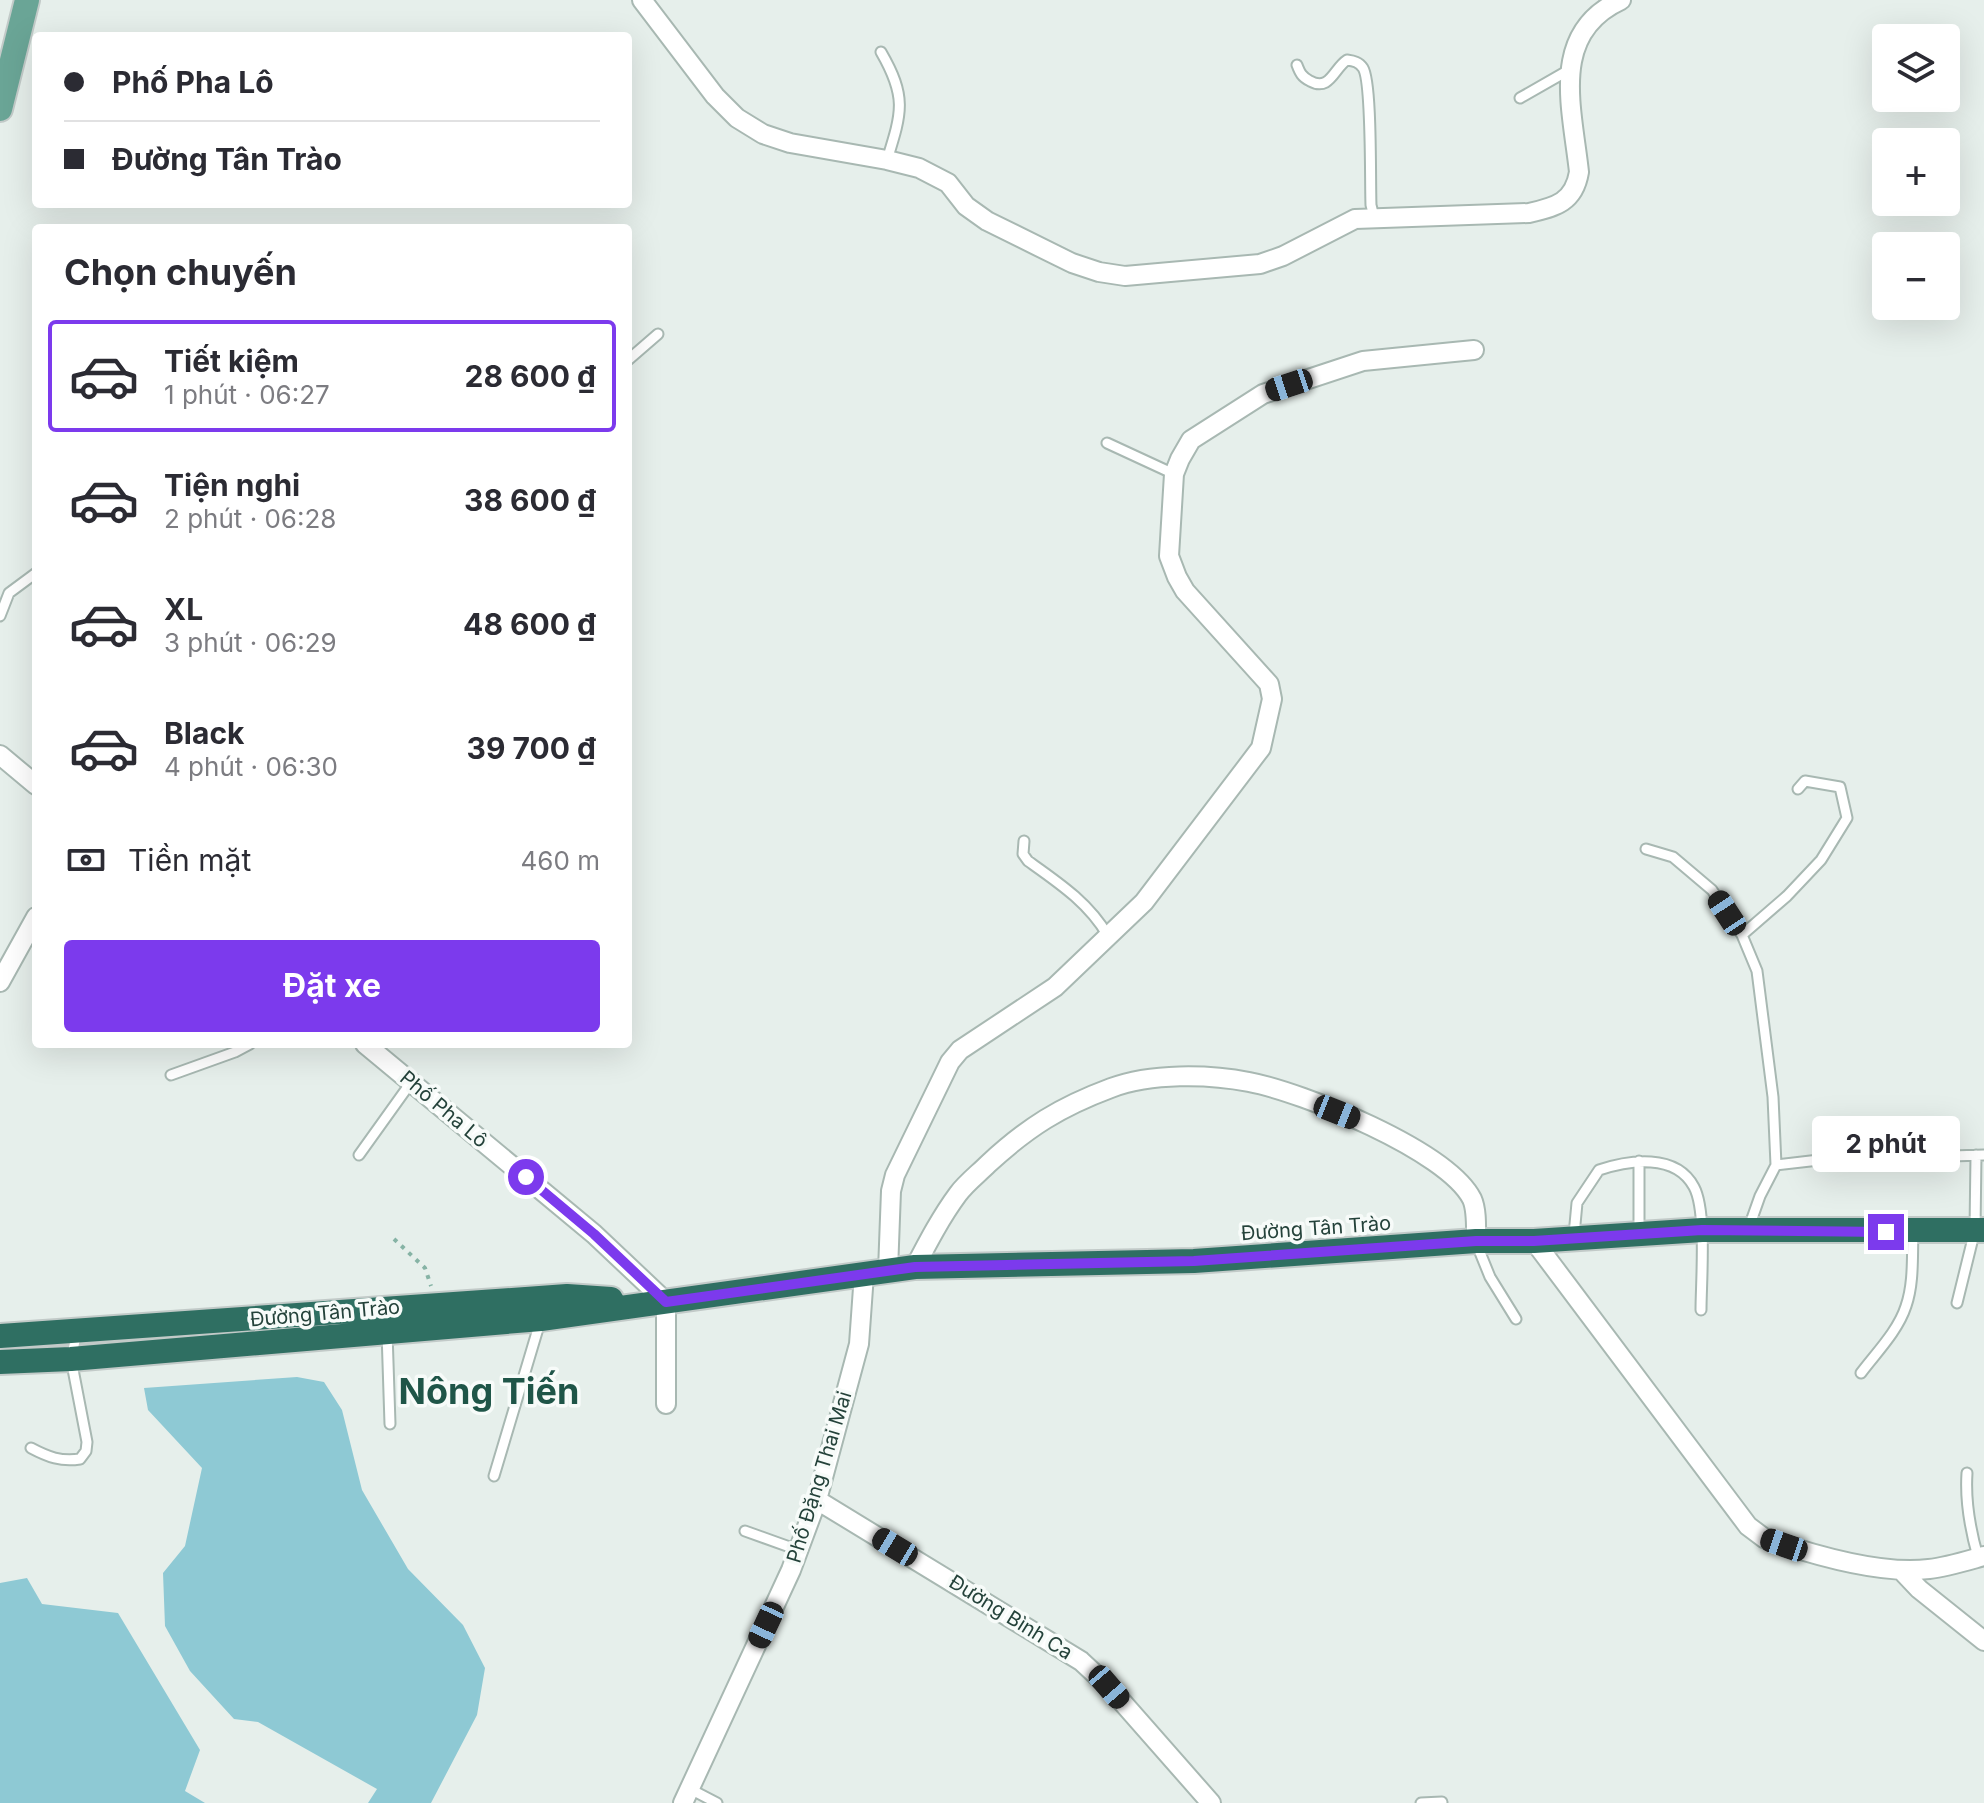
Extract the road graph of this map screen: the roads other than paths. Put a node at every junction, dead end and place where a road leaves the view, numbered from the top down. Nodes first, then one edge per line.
1 (27, 0) edge
2 (642, 0) edge
3 (1621, 0) edge
4 (881, 52) dead end
5 (1297, 65) dead end
6 (1571, 68) junction
7 (1520, 98) dead end
8 (0, 109) edge
9 (887, 160) junction
10 (1374, 217) junction
11 (658, 334) dead end
12 (1474, 350) dead end
13 (632, 357) edge
14 (1107, 443) dead end
15 (1174, 474) junction
16 (32, 576) edge
17 (0, 616) edge
18 (0, 755) edge
19 (32, 782) edge
20 (1798, 789) dead end
21 (1024, 841) dead end
22 (1646, 849) dead end
23 (32, 924) edge
24 (1742, 935) junction
25 (1108, 936) junction
26 (0, 982) edge
27 (242, 1048) edge
28 (370, 1048) edge
29 (171, 1075) dead end
30 (412, 1081) junction
31 (359, 1155) dead end
32 (1980, 1155) edge
33 (1639, 1161) junction
34 (1776, 1165) junction
35 (1702, 1230) junction
36 (1748, 1230) junction
37 (1980, 1230) edge
38 (1913, 1232) junction
39 (1639, 1234) junction
40 (1574, 1238) junction
41 (1476, 1241) junction
42 (1534, 1241) junction
43 (915, 1267) junction
44 (876, 1272) junction
45 (660, 1302) junction
46 (1957, 1303) dead end
47 (1701, 1310) dead end
48 (541, 1319) junction
49 (1516, 1319) dead end
50 (77, 1332) junction
51 (387, 1332) junction
52 (0, 1336) edge
53 (71, 1359) junction
54 (0, 1362) edge
55 (1861, 1373) dead end
56 (666, 1404) dead end
57 (390, 1424) dead end
58 (31, 1448) dead end
59 (1967, 1473) dead end
60 (494, 1476) dead end
61 (817, 1500) junction
62 (745, 1531) dead end
63 (798, 1550) junction
64 (1981, 1556) edge
65 (1901, 1570) junction
66 (1984, 1641) edge
67 (686, 1796) edge
68 (1442, 1802) edge
69 (717, 1803) edge
70 (1211, 1803) edge
71 (1421, 1803) edge

1 - 8 main road
2 - 9 street
3 - 6 street
4 - 9 lane
5 - 10 lane
6 - 7 lane
6 - 10 street
9 - 10 street
11 - 13 lane
12 - 15 street
14 - 15 lane
15 - 25 street, Phố Đặng Thai Mai
16 - 17 lane
18 - 19 street
20 - 24 lane
21 - 25 lane
22 - 24 lane
23 - 26 street
24 - 34 lane
25 - 44 street, Phố Đặng Thai Mai
27 - 29 lane
28 - 30 street, Phố Pha Lô
30 - 31 lane
30 - 45 street, Phố Pha Lô
32 - 34 lane
32 - 37 lane
33 - 35 lane
33 - 39 lane
33 - 40 lane
34 - 36 lane
35 - 36 highway, Đường Tân Trào
35 - 39 highway, Đường Tân Trào
35 - 47 lane
36 - 38 highway, Đường Tân Trào
37 - 38 highway, Đường Tân Trào
37 - 46 lane
38 - 55 lane
39 - 40 highway, Đường Tân Trào
40 - 42 highway, Đường Tân Trào
41 - 42 highway, Đường Tân Trào
41 - 43 highway, Đường Tân Trào
41 - 43 street
41 - 49 lane
42 - 65 street
43 - 44 highway, Đường Tân Trào
44 - 45 highway, Đường Tân Trào
44 - 61 street, Phố Đặng Thai Mai
45 - 48 highway, Đường Tân Trào
45 - 50 highway, Đường Tân Trào
45 - 56 street
48 - 51 highway, Đường Tân Trào
48 - 60 lane
50 - 52 highway, Đường Tân Trào
50 - 53 lane
51 - 53 highway, Đường Tân Trào
51 - 57 lane
53 - 54 highway, Đường Tân Trào
53 - 58 lane
59 - 64 lane
61 - 63 street, Phố Đặng Thai Mai
61 - 70 street, Đường Bình Ca
62 - 63 lane
63 - 67 street, Phố Đặng Thai Mai
64 - 65 street
65 - 66 street
67 - 69 lane
68 - 71 lane

